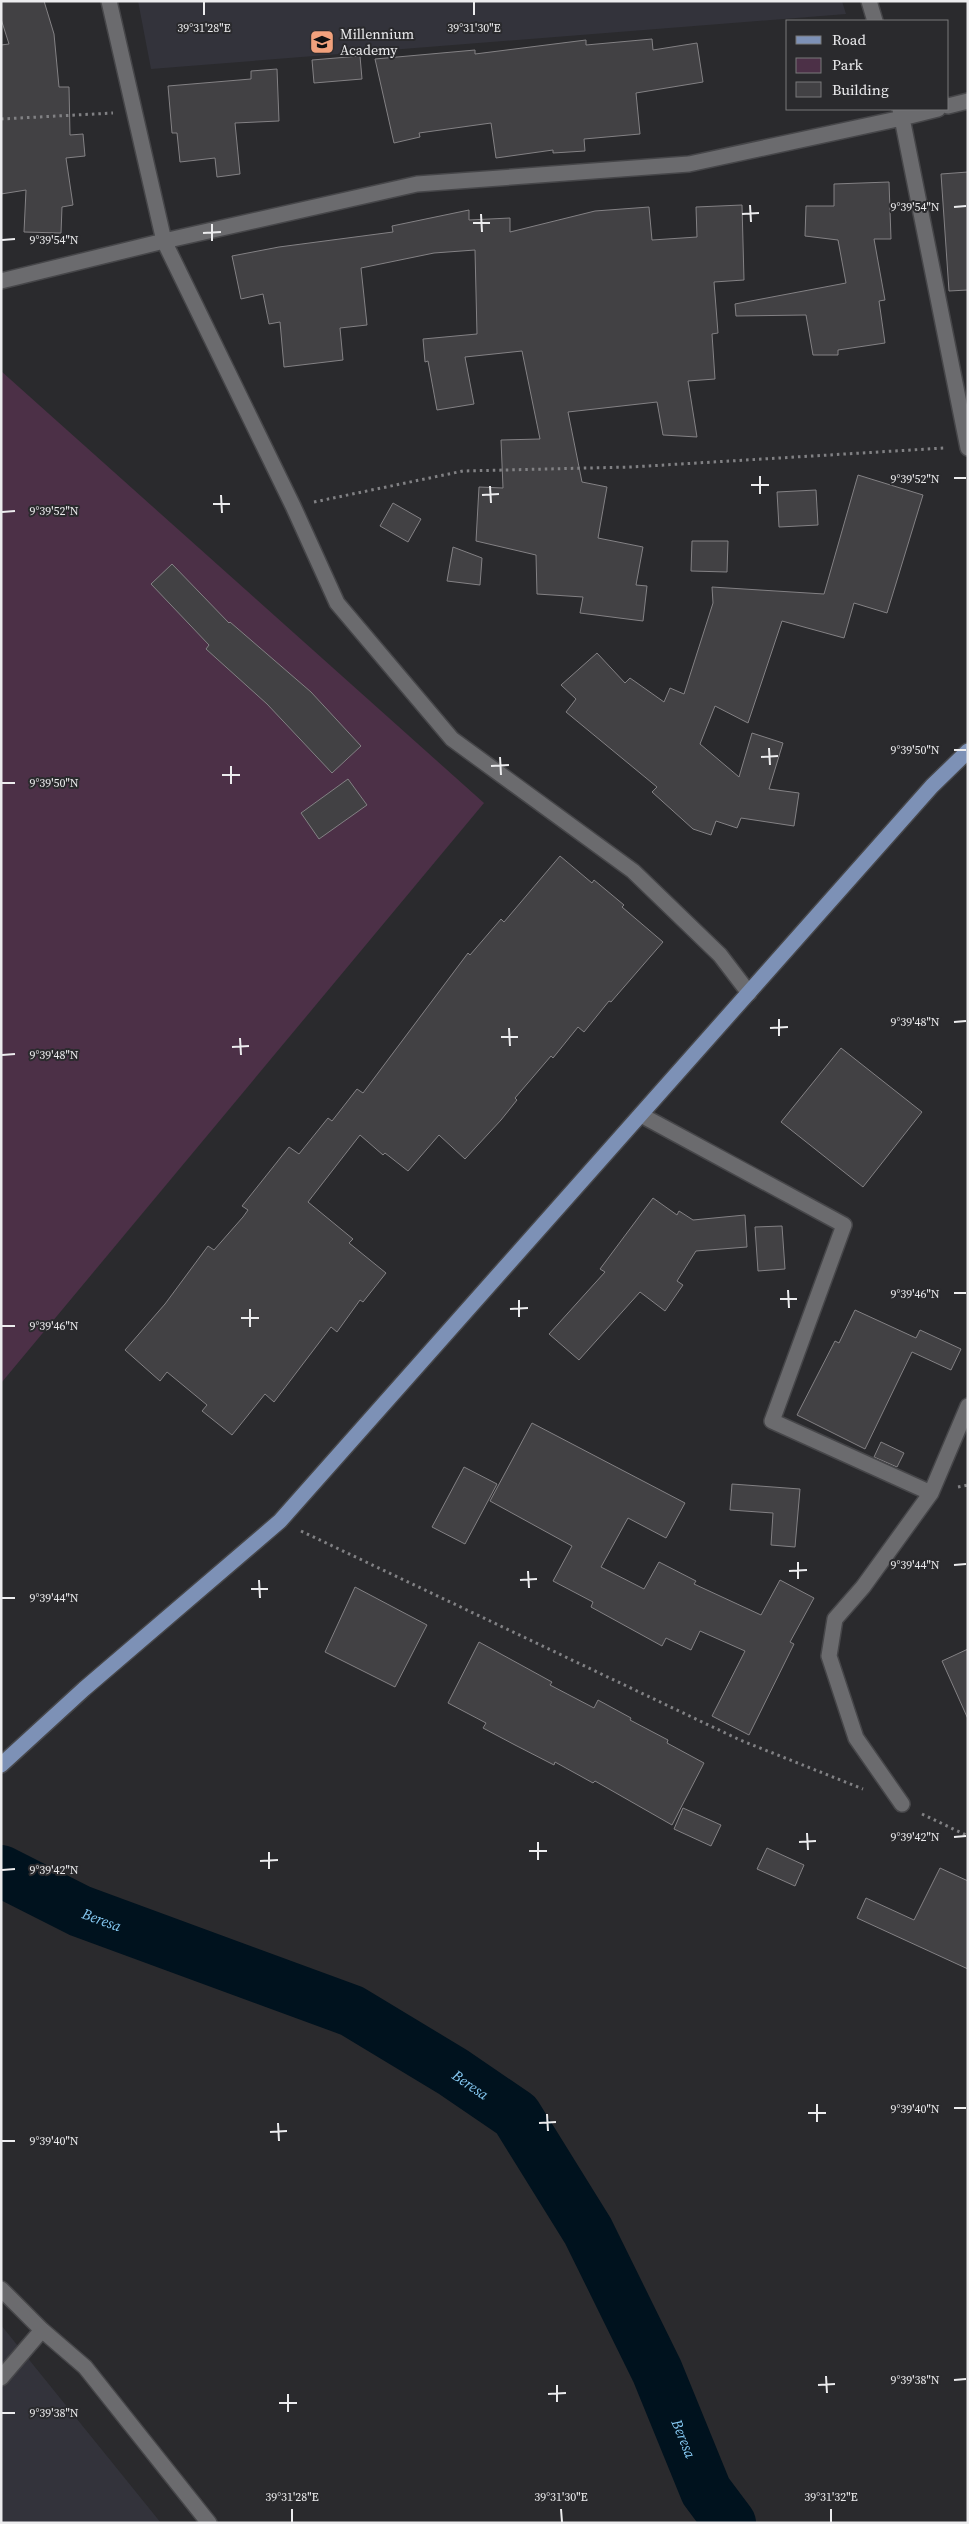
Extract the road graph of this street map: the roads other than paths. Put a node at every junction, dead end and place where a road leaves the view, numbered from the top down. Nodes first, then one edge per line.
1 (109, 1) edge
2 (869, 1) edge
3 (875, 20) edge
4 (968, 101) edge
5 (949, 106) edge
6 (929, 110) edge
7 (901, 113) edge
8 (164, 241) junction
9 (1, 281) edge
10 (968, 447) edge
11 (968, 751) edge
12 (749, 993) junction
13 (641, 1115) junction
14 (968, 1406) edge
15 (931, 1494) junction
16 (1, 1765) edge
17 (902, 1804) road end
18 (1, 2289) edge
19 (42, 2330) junction
20 (1, 2378) edge
21 (209, 2523) edge

1 - 8 street
2 - 3 street
4 - 5 street
6 - 7 street
7 - 8 street
7 - 10 street
8 - 9 street
8 - 12 street
11 - 12 main road
12 - 13 main road
13 - 15 street
13 - 16 main road
14 - 15 street
15 - 17 street
18 - 19 street
19 - 20 street
19 - 21 street

